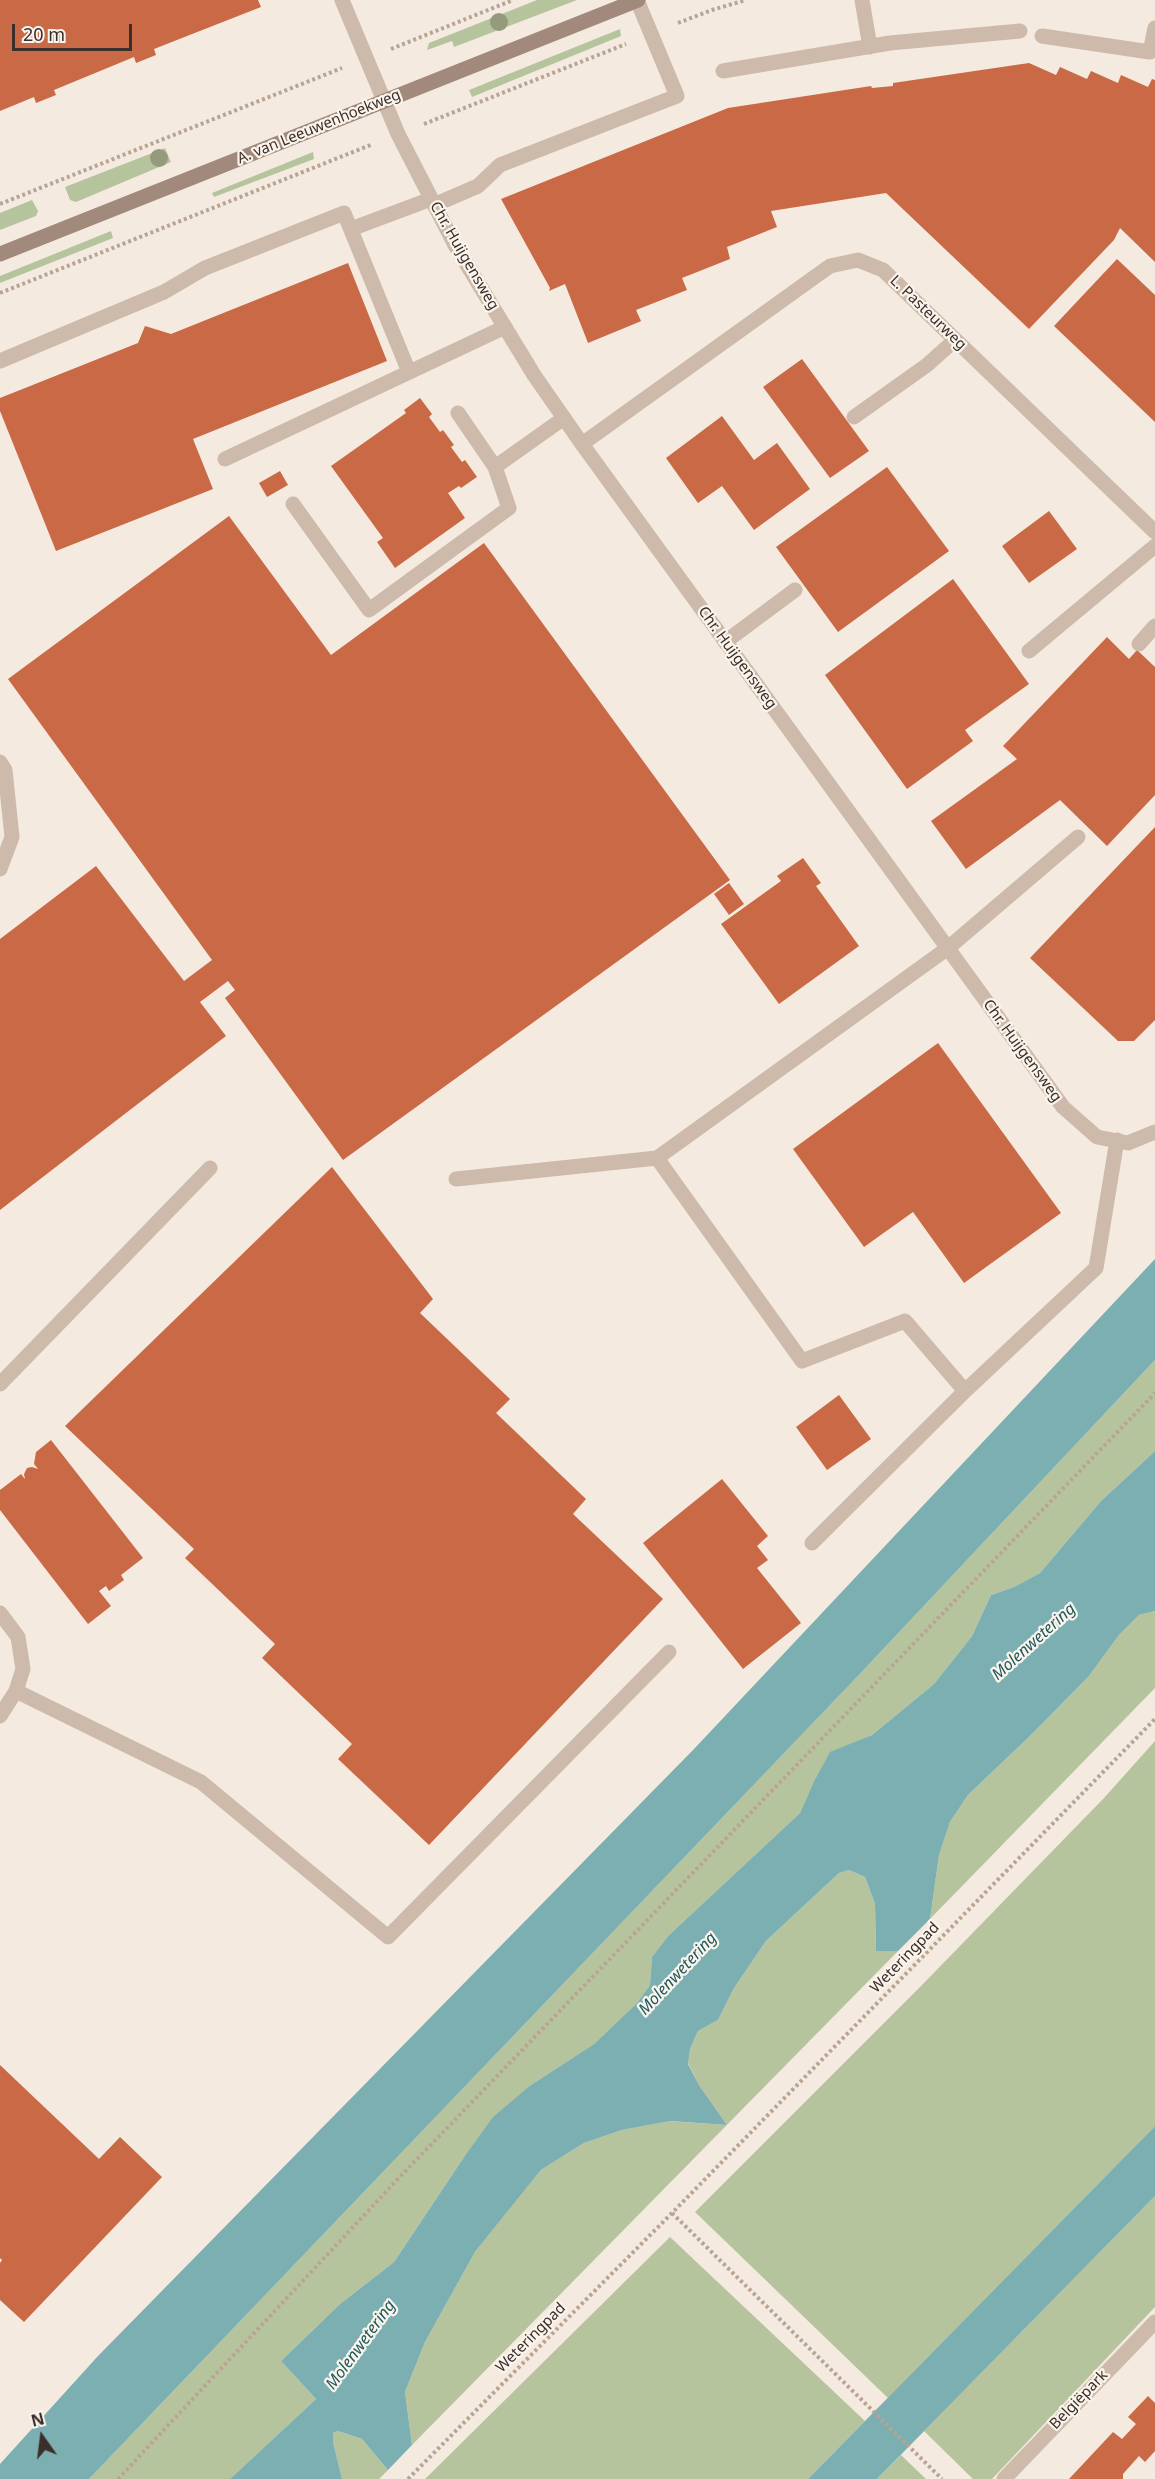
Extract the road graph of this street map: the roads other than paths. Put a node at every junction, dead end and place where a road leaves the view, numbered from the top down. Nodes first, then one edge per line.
1 (342, 0) edge
2 (638, 0) edge
3 (862, 0) edge
4 (1155, 28) edge
5 (1020, 31) dead end
6 (1042, 36) dead end
7 (870, 47) junction
8 (723, 71) dead end
9 (383, 100) junction
10 (433, 202) junction
11 (351, 229) junction
12 (0, 254) edge
13 (505, 327) junction
14 (955, 340) junction
15 (0, 361) edge
16 (409, 372) junction
17 (458, 413) dead end
18 (854, 417) dead end
19 (564, 418) junction
20 (582, 444) junction
21 (225, 459) dead end
22 (495, 467) junction
23 (292, 504) dead end
24 (1155, 532) edge
25 (1155, 546) edge
26 (795, 590) dead end
27 (1155, 626) edge
28 (725, 642) junction
29 (1139, 644) dead end
30 (1029, 651) dead end
31 (0, 762) edge
32 (1078, 837) dead end
33 (0, 869) edge
34 (948, 948) junction
35 (1155, 1132) edge
36 (1117, 1140) junction
37 (657, 1158) junction
38 (210, 1168) dead end
39 (456, 1179) dead end
40 (0, 1384) edge
41 (965, 1391) junction
42 (812, 1543) dead end
43 (0, 1613) edge
44 (669, 1652) dead end
45 (16, 1691) junction
46 (0, 1716) edge
47 (1155, 2322) edge
48 (1004, 2479) edge

1 - 9 street, Chr. Huijgensweg
2 - 9 street, A. van Leeuwenhoekweg
2 - 10 street
3 - 7 street
4 - 6 street
5 - 7 street
7 - 8 street
9 - 10 street, Chr. Huijgensweg
9 - 12 street, A. van Leeuwenhoekweg
10 - 11 street
10 - 13 street, Chr. Huijgensweg
11 - 15 street
11 - 16 street
13 - 16 street
13 - 19 street, Chr. Huijgensweg
14 - 18 street
14 - 20 street, L. Pasteurweg
14 - 24 street, L. Pasteurweg
16 - 21 street
17 - 22 street
19 - 20 street, Chr. Huijgensweg
19 - 22 street
20 - 28 street, Chr. Huijgensweg
22 - 23 street
25 - 30 street
26 - 28 street
27 - 29 street
28 - 34 street, Chr. Huijgensweg
31 - 33 street
32 - 34 street
34 - 36 street, Chr. Huijgensweg
34 - 37 street
35 - 36 street, Chr. Huijgensweg
36 - 41 street
37 - 39 street
37 - 41 street
38 - 40 street
41 - 42 street
43 - 45 street
44 - 45 street
45 - 46 street
47 - 48 street, Belgiëpark

